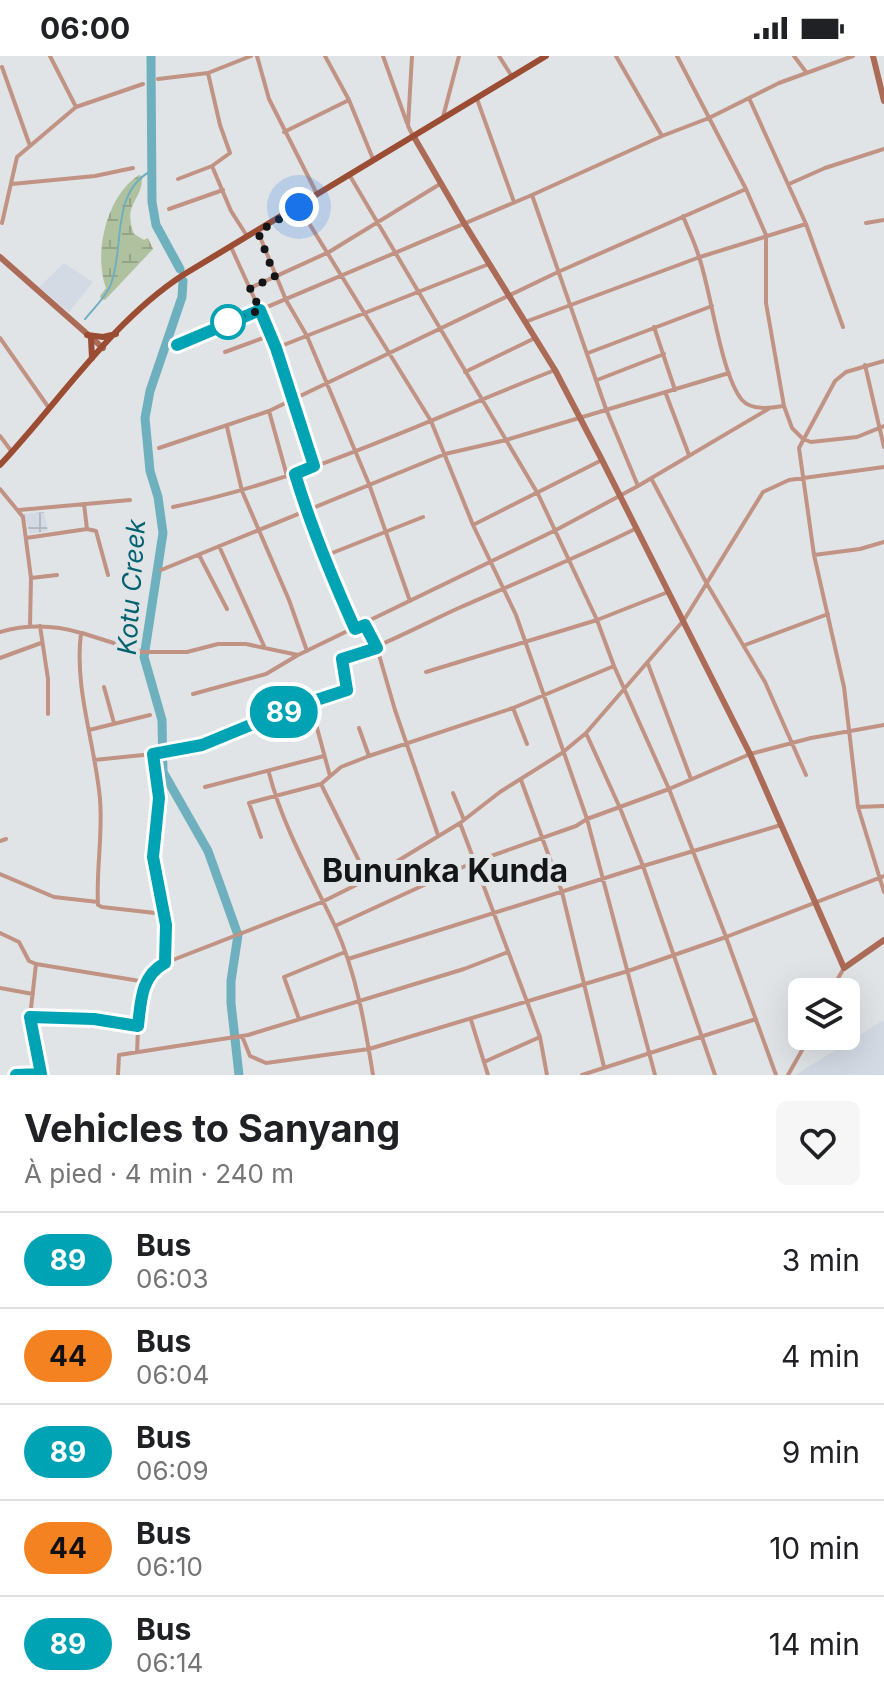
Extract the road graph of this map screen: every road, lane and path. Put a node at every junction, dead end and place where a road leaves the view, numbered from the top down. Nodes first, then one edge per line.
1 (50, 56) edge
2 (251, 56) edge
3 (257, 56) edge
4 (325, 56) edge
5 (383, 56) edge
6 (412, 56) edge
7 (459, 56) edge
8 (499, 56) edge
9 (546, 56) edge
10 (616, 56) edge
11 (677, 56) edge
12 (794, 56) edge
13 (853, 56) edge
14 (873, 56) edge
15 (2, 67) dead end
16 (880, 68) edge
17 (806, 72) junction
18 (208, 73) junction
19 (513, 77) junction
20 (158, 79) dead end
21 (143, 84) dead end
22 (749, 98) junction
23 (477, 99) junction
24 (349, 100) junction
25 (884, 101) edge
26 (76, 107) junction
27 (709, 118) junction
28 (443, 120) junction
29 (408, 126) junction
30 (284, 132) junction
31 (662, 136) junction
32 (414, 137) junction
33 (30, 146) junction
34 (884, 149) edge
35 (374, 161) junction
36 (212, 166) junction
37 (133, 168) dead end
38 (350, 176) junction
39 (178, 179) dead end
40 (12, 184) junction
41 (440, 184) junction
42 (789, 184) junction
43 (746, 189) junction
44 (223, 190) junction
45 (317, 194) junction
46 (532, 195) junction
47 (514, 202) junction
48 (299, 207) junction
49 (169, 209) dead end
50 (683, 216) junction
51 (884, 220) edge
52 (464, 223) junction
53 (866, 223) dead end
54 (1, 224) edge
55 (806, 224) junction
56 (377, 225) junction
57 (258, 232) junction
58 (766, 235) junction
59 (248, 238) junction
60 (231, 247) junction
61 (329, 252) junction
62 (396, 254) junction
63 (700, 257) junction
64 (2, 262) edge
65 (489, 264) junction
66 (558, 272) junction
67 (343, 275) junction
68 (275, 277) junction
69 (250, 288) junction
70 (418, 292) junction
71 (509, 295) junction
72 (286, 300) junction
73 (571, 306) junction
74 (712, 306) junction
75 (260, 310) junction
76 (365, 312) junction
77 (525, 322) junction
78 (654, 327) junction
79 (843, 327) dead end
80 (440, 330) junction
81 (116, 334) junction
82 (271, 335) junction
83 (89, 336) junction
84 (307, 336) junction
85 (0, 338) edge
86 (535, 338) junction
87 (177, 345) dead end
88 (103, 348) junction
89 (276, 348) junction
90 (225, 352) dead end
91 (390, 352) junction
92 (588, 353) junction
93 (664, 354) junction
94 (92, 361) junction
95 (884, 361) edge
96 (865, 365) junction
97 (555, 370) junction
98 (465, 372) junction
99 (729, 373) junction
100 (597, 380) junction
101 (325, 382) junction
102 (675, 390) junction
103 (665, 393) junction
104 (292, 399) junction
105 (481, 399) junction
106 (784, 406) junction
107 (770, 408) junction
108 (606, 409) junction
109 (50, 410) junction
110 (269, 411) junction
111 (579, 417) junction
112 (431, 421) junction
113 (227, 427) junction
114 (882, 427) edge
115 (0, 436) edge
116 (803, 439) junction
117 (506, 440) junction
118 (884, 447) edge
119 (159, 448) dead end
120 (12, 452) junction
121 (355, 454) junction
122 (445, 454) junction
123 (689, 455) junction
124 (602, 460) junction
125 (0, 465) edge
126 (314, 466) junction
127 (884, 467) edge
128 (295, 474) junction
129 (287, 476) junction
130 (651, 478) junction
131 (803, 478) junction
132 (369, 484) junction
133 (638, 486) junction
134 (0, 489) edge
135 (242, 491) junction
136 (538, 494) junction
137 (620, 495) junction
138 (130, 500) dead end
139 (84, 504) junction
140 (173, 507) dead end
141 (19, 510) junction
142 (306, 510) junction
143 (423, 517) dead end
144 (473, 525) junction
145 (637, 528) junction
146 (87, 529) junction
147 (385, 530) junction
148 (556, 530) junction
149 (258, 531) junction
150 (26, 538) junction
151 (884, 542) edge
152 (219, 546) junction
153 (199, 555) junction
154 (814, 555) junction
155 (322, 557) junction
156 (488, 560) junction
157 (570, 562) junction
158 (161, 570) dead end
159 (57, 575) dead end
160 (108, 575) dead end
161 (31, 578) junction
162 (707, 584) junction
163 (504, 588) junction
164 (668, 592) junction
165 (410, 601) junction
166 (227, 609) dead end
167 (828, 614) junction
168 (597, 620) junction
169 (684, 620) junction
170 (365, 625) junction
171 (30, 626) junction
172 (40, 626) junction
173 (355, 629) junction
174 (0, 632) edge
175 (81, 633) junction
176 (525, 641) junction
177 (41, 643) junction
178 (745, 645) junction
179 (264, 646) junction
180 (377, 648) junction
181 (307, 651) junction
182 (298, 655) junction
183 (0, 658) edge
184 (648, 664) junction
185 (614, 666) junction
186 (426, 672) dead end
187 (104, 687) dead end
188 (624, 689) junction
189 (193, 694) dead end
190 (544, 696) junction
191 (310, 702) junction
192 (513, 708) junction
193 (48, 714) dead end
194 (150, 715) dead end
195 (114, 723) junction
196 (884, 725) edge
197 (359, 728) dead end
198 (89, 730) junction
199 (849, 731) junction
200 (586, 733) junction
201 (793, 742) junction
202 (406, 743) junction
203 (527, 744) dead end
204 (156, 753) junction
205 (562, 753) junction
206 (750, 754) junction
207 (324, 756) junction
208 (369, 756) junction
209 (94, 760) junction
210 (269, 773) junction
211 (806, 775) dead end
212 (330, 776) junction
213 (691, 779) junction
214 (521, 780) junction
215 (321, 784) junction
216 (205, 787) dead end
217 (669, 789) junction
218 (453, 793) dead end
219 (275, 796) junction
220 (884, 806) edge
221 (858, 807) junction
222 (620, 808) junction
223 (587, 819) junction
224 (462, 822) junction
225 (781, 825) junction
226 (438, 835) junction
227 (261, 837) dead end
228 (544, 837) junction
229 (691, 850) junction
230 (474, 862) junction
231 (643, 866) junction
232 (0, 874) edge
233 (882, 877) edge
234 (604, 878) junction
235 (368, 879) junction
236 (562, 892) junction
237 (884, 892) edge
238 (815, 901) junction
239 (98, 902) junction
240 (322, 902) junction
241 (164, 914) junction
242 (495, 915) junction
243 (335, 926) junction
244 (0, 933) edge
245 (726, 937) junction
246 (884, 940) edge
247 (345, 952) junction
248 (508, 952) junction
249 (674, 954) junction
250 (348, 959) junction
251 (165, 963) junction
252 (36, 964) junction
253 (844, 968) junction
254 (628, 971) junction
255 (838, 978) edge
256 (146, 982) junction
257 (583, 984) junction
258 (0, 988) edge
259 (33, 994) junction
260 (359, 1000) junction
261 (527, 1001) junction
262 (30, 1017) junction
263 (299, 1019) junction
264 (756, 1019) junction
265 (471, 1020) junction
266 (138, 1026) junction
267 (242, 1036) junction
268 (540, 1037) junction
269 (701, 1037) junction
270 (369, 1049) junction
271 (802, 1050) edge
272 (137, 1052) junction
273 (648, 1054) junction
274 (484, 1062) junction
275 (601, 1071) edge
276 (16, 1075) edge
277 (42, 1075) edge
278 (118, 1075) edge
279 (373, 1075) edge
280 (488, 1075) edge
281 (547, 1075) edge
282 (582, 1075) edge
283 (655, 1075) edge
284 (715, 1075) edge
285 (776, 1075) edge
286 (788, 1075) edge

1 - 26 street
2 - 18 street
3 - 30 street
4 - 24 street
5 - 29 street
6 - 29 street
7 - 28 street
8 - 19 street
9 - 19 main road
10 - 31 street
11 - 27 street
12 - 17 street
13 - 17 street
14 - 16 street
15 - 33 street
16 - 25 street
17 - 22 street
18 - 20 street
18 - 36 street
19 - 23 main road
21 - 26 street
22 - 27 street
22 - 42 street
23 - 28 main road
23 - 47 street
24 - 30 street
24 - 35 street
26 - 33 street
27 - 31 street
27 - 43 street
28 - 32 main road
29 - 32 street
30 - 45 street
31 - 46 street
32 - 35 main road
32 - 41 street
33 - 40 street
34 - 42 street
35 - 38 main road
36 - 39 street
36 - 44 street
37 - 40 street
38 - 45 main road
38 - 56 street
40 - 54 street
41 - 52 street
41 - 56 street
42 - 55 street
43 - 50 street
43 - 58 street
44 - 49 street
44 - 59 street
45 - 48 main road
46 - 47 street
46 - 66 street
47 - 52 street
48 - 57 main road
48 - 61 street
50 - 63 street
50 - 66 street
51 - 53 street
52 - 62 street
52 - 65 street
55 - 58 street
55 - 79 street
56 - 61 street
56 - 62 street
57 - 59 main road
57 - 68 street
58 - 63 street
58 - 106 street
59 - 60 main road
60 - 69 street
60 - 81 main road
61 - 67 street
61 - 68 street
62 - 67 street
62 - 70 street
63 - 73 street
63 - 74 street
64 - 83 street
65 - 70 street
65 - 71 street
66 - 71 street
66 - 73 street
67 - 72 street
67 - 76 street
68 - 69 street
68 - 72 street
69 - 75 street
70 - 76 street
70 - 80 street
71 - 77 street
71 - 80 street
72 - 75 street
72 - 84 street
73 - 77 street
73 - 92 street
74 - 78 street
74 - 99 street
75 - 82 street
75 - 87 street
76 - 84 street
76 - 91 street
77 - 86 street
78 - 92 street
78 - 93 street
80 - 91 street
80 - 98 street
81 - 83 main road
81 - 88 main road
82 - 89 street
82 - 90 street
83 - 88 street
83 - 94 main road
84 - 89 street
84 - 101 street
85 - 109 street
86 - 97 street
86 - 98 street
88 - 94 main road
89 - 104 street
91 - 101 street
91 - 112 street
92 - 100 street
93 - 100 street
93 - 102 street
94 - 109 main road
95 - 96 street
96 - 114 street
96 - 116 street
97 - 105 street
97 - 111 street
98 - 105 street
99 - 102 street
99 - 107 street
100 - 108 street
101 - 104 street
101 - 121 street
102 - 103 street
103 - 108 street
103 - 123 street
104 - 110 street
104 - 126 street
105 - 112 street
105 - 117 street
106 - 107 street
106 - 116 street
107 - 123 street
108 - 111 street
108 - 133 street
109 - 120 main road
110 - 113 street
110 - 129 street
111 - 117 street
111 - 124 street
112 - 121 street
112 - 122 street
113 - 119 street
113 - 135 street
114 - 116 street
114 - 118 street
115 - 120 street
116 - 131 street
117 - 122 street
117 - 136 street
120 - 125 main road
121 - 126 street
121 - 132 street
122 - 132 street
122 - 144 street
123 - 130 street
124 - 136 street
124 - 137 street
126 - 128 street
127 - 131 street
128 - 129 street
128 - 142 street
129 - 135 street
130 - 133 street
130 - 162 street
131 - 154 street
131 - 162 street
132 - 142 street
132 - 147 street
133 - 137 street
134 - 141 street
135 - 140 street
135 - 149 street
136 - 144 street
136 - 148 street
137 - 145 street
137 - 148 street
138 - 139 street
139 - 141 street
139 - 146 street
141 - 150 street
142 - 149 street
142 - 155 street
143 - 147 street
144 - 156 street
145 - 157 street
145 - 164 street
146 - 150 street
146 - 160 street
147 - 155 street
147 - 165 street
148 - 156 street
148 - 157 street
149 - 152 street
149 - 181 street
150 - 161 street
151 - 154 street
152 - 153 street
152 - 179 street
153 - 158 street
153 - 166 street
154 - 167 street
155 - 173 street
156 - 163 street
156 - 165 street
157 - 163 street
157 - 168 street
159 - 161 street
161 - 171 street
162 - 169 street
162 - 178 street
163 - 176 street
163 - 180 street
164 - 168 street
164 - 169 street
165 - 170 street
167 - 178 street
167 - 199 street
168 - 176 street
168 - 185 street
169 - 184 street
169 - 206 street
170 - 173 street
170 - 180 street
171 - 172 street
171 - 174 street
172 - 175 street
172 - 177 street
173 - 181 street
175 - 179 street
175 - 198 street
176 - 186 street
176 - 190 street
177 - 183 street
177 - 193 street
178 - 201 street
179 - 182 street
180 - 191 street
180 - 202 street
181 - 182 street
182 - 189 street
184 - 188 street
184 - 213 street
185 - 188 street
185 - 190 street
187 - 195 street
188 - 200 street
188 - 217 street
190 - 192 street
190 - 205 street
191 - 204 street
191 - 207 street
192 - 202 street
192 - 203 street
194 - 195 street
195 - 198 street
196 - 199 street
197 - 208 street
198 - 209 street
199 - 201 street
199 - 221 street
200 - 205 street
200 - 222 street
201 - 206 street
201 - 211 street
202 - 208 street
202 - 226 street
204 - 209 street
204 - 241 street
205 - 214 street
205 - 223 street
206 - 213 street
206 - 225 street
207 - 210 street
207 - 212 street
208 - 212 street
209 - 239 street
210 - 216 street
210 - 219 street
212 - 215 street
213 - 217 street
214 - 224 street
214 - 228 street
215 - 219 street
215 - 235 street
217 - 222 street
217 - 229 street
218 - 224 street
219 - 227 street
219 - 240 street
220 - 221 street
221 - 233 street
222 - 223 street
222 - 231 street
223 - 228 street
223 - 234 street
224 - 226 street
224 - 230 street
225 - 229 street
225 - 238 street
226 - 235 street
228 - 230 street
228 - 236 street
229 - 231 street
229 - 245 street
230 - 242 street
230 - 243 street
231 - 234 street
231 - 249 street
232 - 239 street
233 - 237 street
233 - 238 street
234 - 236 street
234 - 254 street
235 - 240 street
236 - 242 street
236 - 257 street
238 - 245 street
238 - 253 street
239 - 241 street
240 - 243 street
240 - 251 street
241 - 251 street
242 - 248 street
242 - 250 street
243 - 247 street
244 - 252 street
245 - 249 street
245 - 264 street
246 - 253 street
247 - 250 street
247 - 263 street
248 - 260 street
248 - 261 street
249 - 254 street
249 - 269 street
250 - 260 street
251 - 256 street
252 - 256 street
252 - 259 street
253 - 255 street
254 - 257 street
254 - 273 street
256 - 266 street
257 - 261 street
257 - 275 street
258 - 259 street
259 - 262 street
260 - 263 street
260 - 270 street
261 - 265 street
261 - 268 street
262 - 266 street
262 - 277 street
263 - 267 street
264 - 269 street
264 - 285 street
265 - 270 street
265 - 274 street
266 - 272 street
267 - 270 street
267 - 272 street
268 - 274 street
268 - 281 street
269 - 273 street
269 - 284 street
270 - 279 street
271 - 286 street
272 - 278 street
273 - 275 street
273 - 283 street
274 - 280 street
275 - 282 street
276 - 277 street

